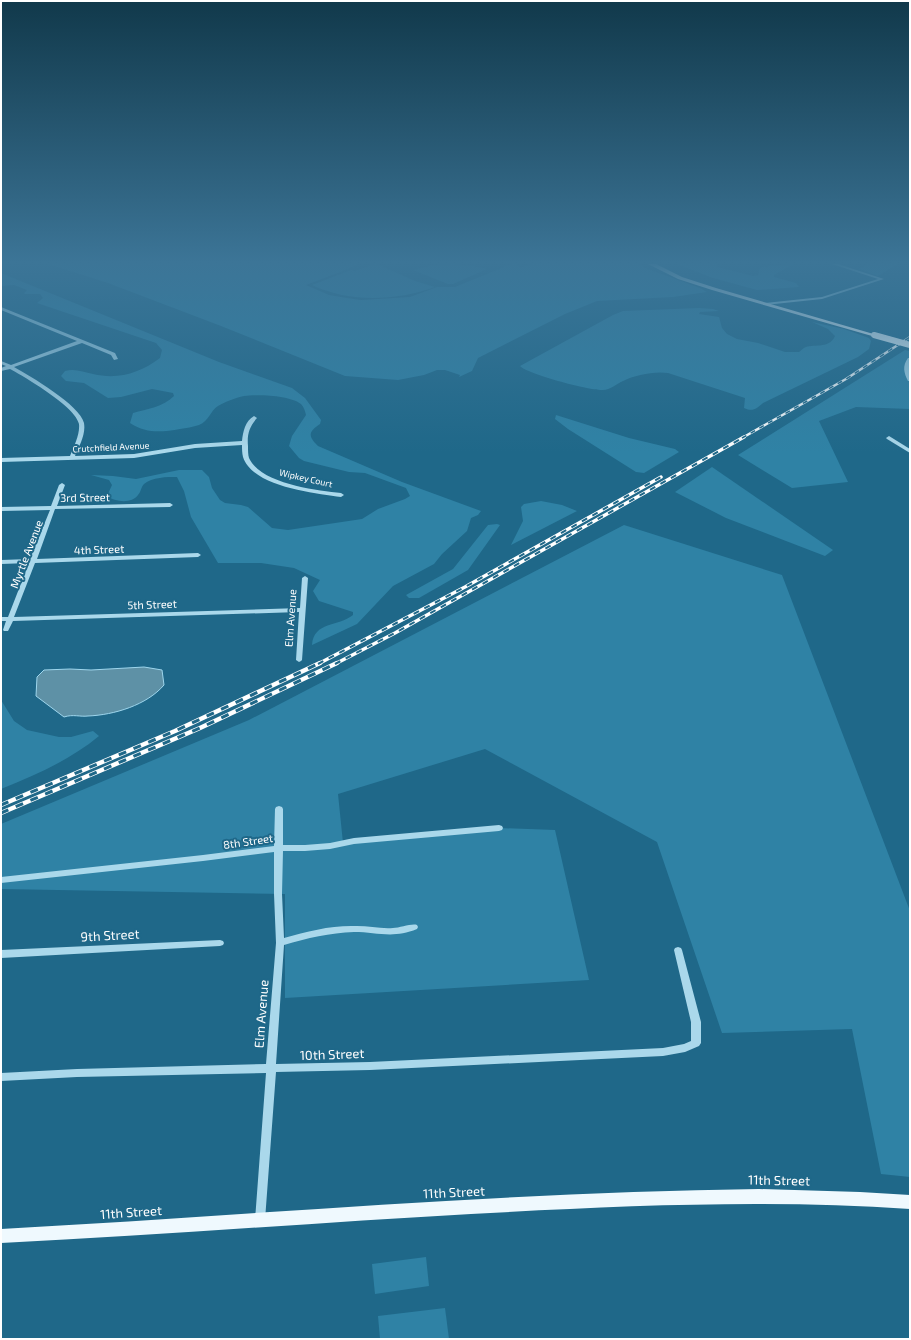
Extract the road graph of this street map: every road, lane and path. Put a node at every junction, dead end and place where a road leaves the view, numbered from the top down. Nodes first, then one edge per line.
1 (46, 327) edge
2 (854, 327) edge
3 (858, 327) edge
4 (876, 332) junction
5 (910, 339) edge
6 (82, 341) junction
7 (910, 345) edge
8 (116, 359) dead end
9 (910, 359) edge
10 (1, 362) edge
11 (12, 367) junction
12 (1, 370) edge
13 (910, 380) edge
14 (254, 418) dead end
15 (889, 438) dead end
16 (244, 443) junction
17 (910, 452) edge
18 (72, 458) junction
19 (1, 460) edge
20 (62, 485) dead end
21 (341, 496) dead end
22 (170, 505) dead end
23 (54, 508) junction
24 (1, 509) edge
25 (198, 556) dead end
26 (34, 561) junction
27 (1, 562) edge
28 (305, 578) dead end
29 (303, 610) junction
30 (12, 618) junction
31 (1, 619) edge
32 (6, 630) dead end
33 (299, 660) dead end
34 (279, 809) dead end
35 (499, 828) dead end
36 (279, 848) junction
37 (1, 880) edge
38 (414, 927) dead end
39 (220, 943) dead end
40 (280, 943) junction
41 (678, 950) dead end
42 (1, 954) edge
43 (271, 1069) junction
44 (1, 1077) edge
45 (910, 1202) edge
46 (260, 1220) junction
47 (1, 1236) edge

1 - 6 street
2 - 4 main road
3 - 4 main road
4 - 5 main road
4 - 7 main road, bridge
6 - 8 street
6 - 11 street
9 - 13 street
10 - 11 street
11 - 12 street
11 - 18 street
14 - 16 street, Wipkey Court
15 - 17 street
16 - 18 street, Crutchfield Avenue
16 - 21 street, Wipkey Court
18 - 19 street, Crutchfield Avenue
20 - 23 street, Myrtle Avenue
22 - 23 street, 3rd Street
23 - 24 street, 3rd Street
23 - 26 street, Myrtle Avenue
25 - 26 street, 4th Street
26 - 27 street, 4th Street
26 - 30 street, Myrtle Avenue
28 - 29 street, Elm Avenue
29 - 30 street, 5th Street
29 - 33 street, Elm Avenue
30 - 31 street, 5th Street
30 - 32 street, Myrtle Avenue
34 - 36 street, Elm Avenue
35 - 36 street, 8th Street
36 - 37 street, 8th Street
36 - 40 street, Elm Avenue
38 - 40 street
39 - 42 street, 9th Street
40 - 43 street, Elm Avenue
41 - 43 street, 10th Street
43 - 44 street, 10th Street
43 - 46 street, Elm Avenue
45 - 46 main road, 11th Street
46 - 47 main road, 11th Street

